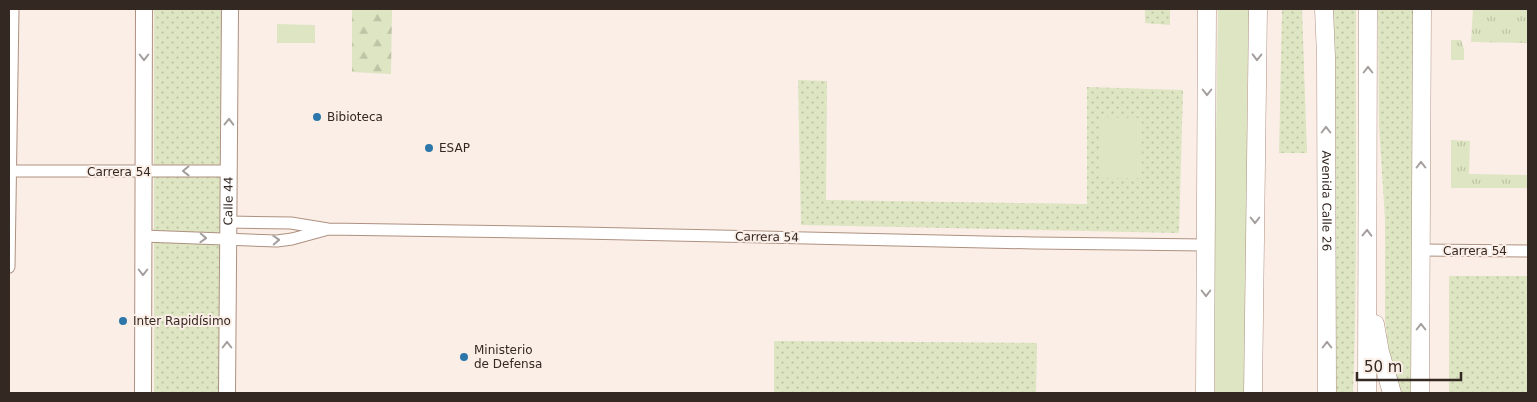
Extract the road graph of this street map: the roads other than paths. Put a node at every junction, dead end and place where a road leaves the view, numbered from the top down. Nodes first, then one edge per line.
1 (13, 9) edge
2 (144, 9) edge
3 (230, 9) edge
4 (1207, 9) edge
5 (1258, 9) edge
6 (1324, 9) edge
7 (1368, 9) edge
8 (1422, 9) edge
9 (10, 171) edge
10 (228, 171) junction
11 (144, 172) junction
12 (228, 222) junction
13 (328, 229) junction
14 (143, 236) junction
15 (228, 239) junction
16 (1206, 245) junction
17 (1421, 250) junction
18 (1528, 251) edge
19 (9, 267) edge
20 (1367, 282) junction
21 (143, 393) edge
22 (227, 393) edge
23 (1205, 393) edge
24 (1253, 393) edge
25 (1327, 393) edge
26 (1367, 393) edge
27 (1392, 393) edge
28 (1420, 393) edge

1 - 9 street
2 -> 11 street
10 -> 3 street, Calle 44
4 -> 16 main road
5 -> 24 main road
25 -> 6 main road, Avenida Calle 26
20 -> 7 main road
17 -> 8 main road
9 - 11 street, Carrera 54
9 - 19 street
10 -> 11 street, Carrera 54
10 - 12 street, Calle 44
11 - 14 street
12 - 13 street, Carrera 54
12 - 15 street, Calle 44
15 -> 13 street, Carrera 54
13 - 16 street, Carrera 54
14 -> 15 street, Carrera 54
14 -> 21 street
22 -> 15 street, Calle 44
16 -> 23 main road
17 - 18 street, Carrera 54
28 -> 17 main road
20 - 26 main road
20 - 27 main road

